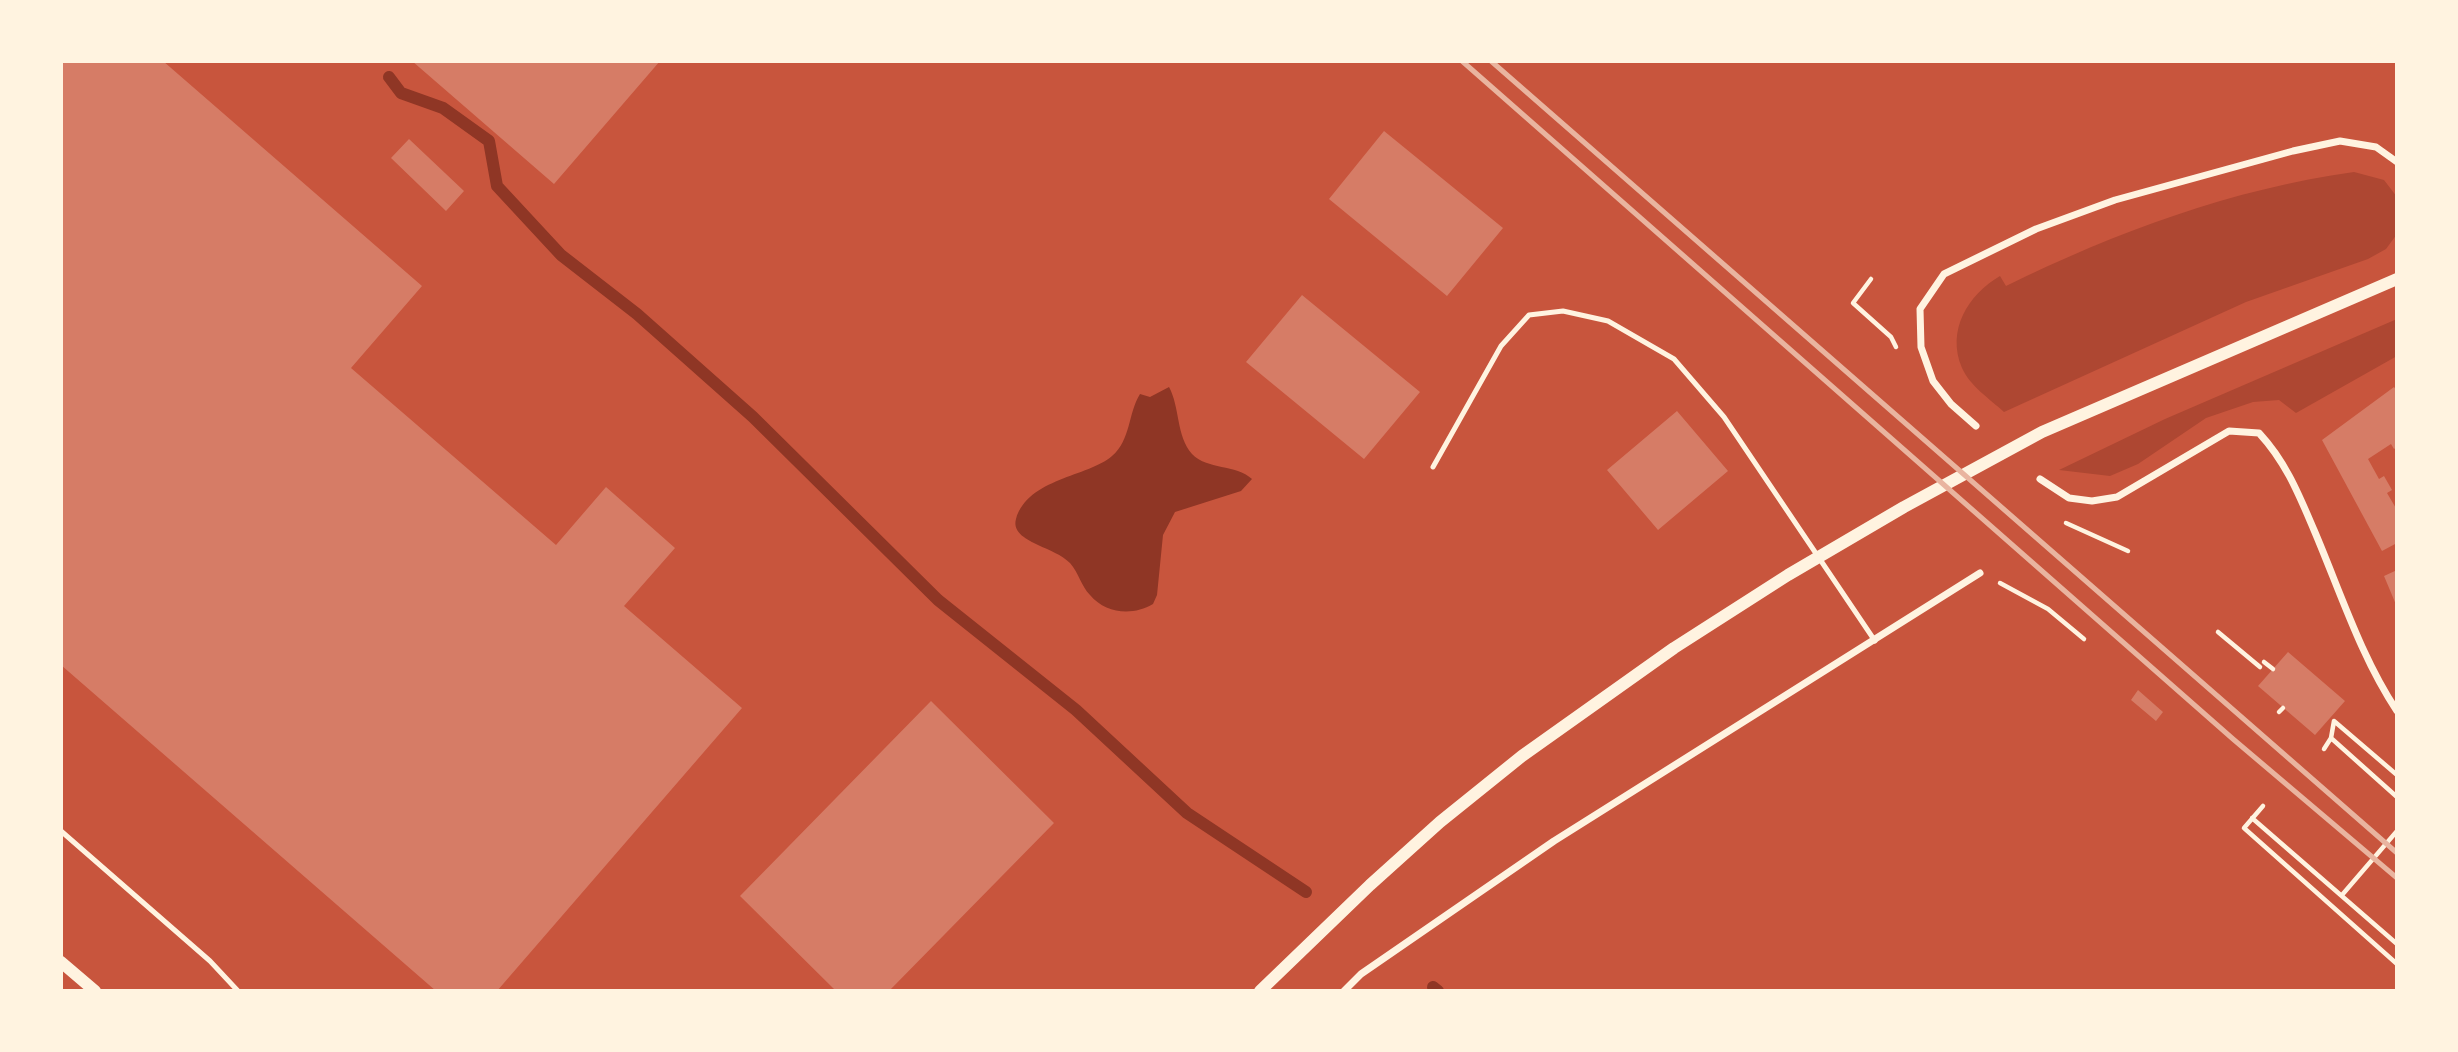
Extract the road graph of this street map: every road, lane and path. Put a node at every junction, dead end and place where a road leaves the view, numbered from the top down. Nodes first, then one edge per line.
1 (2397, 162) edge
2 (2397, 279) edge
3 (1976, 426) dead end
4 (1433, 467) dead end
5 (2040, 479) dead end
6 (1980, 573) joint
7 (2218, 632) dead end
8 (2084, 639) dead end
9 (1875, 641) junction
10 (2273, 669) dead end
11 (2397, 711) edge
12 (2330, 738) junction
13 (2324, 749) dead end
14 (2397, 775) edge
15 (2397, 797) edge
16 (2263, 806) dead end
17 (2252, 818) junction
18 (61, 831) edge
19 (2397, 831) edge
20 (2342, 895) junction
21 (2397, 944) edge
22 (61, 962) edge
23 (2397, 964) edge
24 (95, 991) edge
25 (239, 991) edge
26 (1260, 991) edge
27 (1344, 991) edge

1 - 3 street
2 - 26 street
4 - 9 lane
5 - 11 street
6 - 8 path
6 - 9 street
7 - 10 path
9 - 27 street
12 - 13 path
12 - 14 path
12 - 15 path
16 - 17 path
17 - 20 path
17 - 23 path
18 - 25 lane
19 - 20 path
20 - 21 path
22 - 24 street

